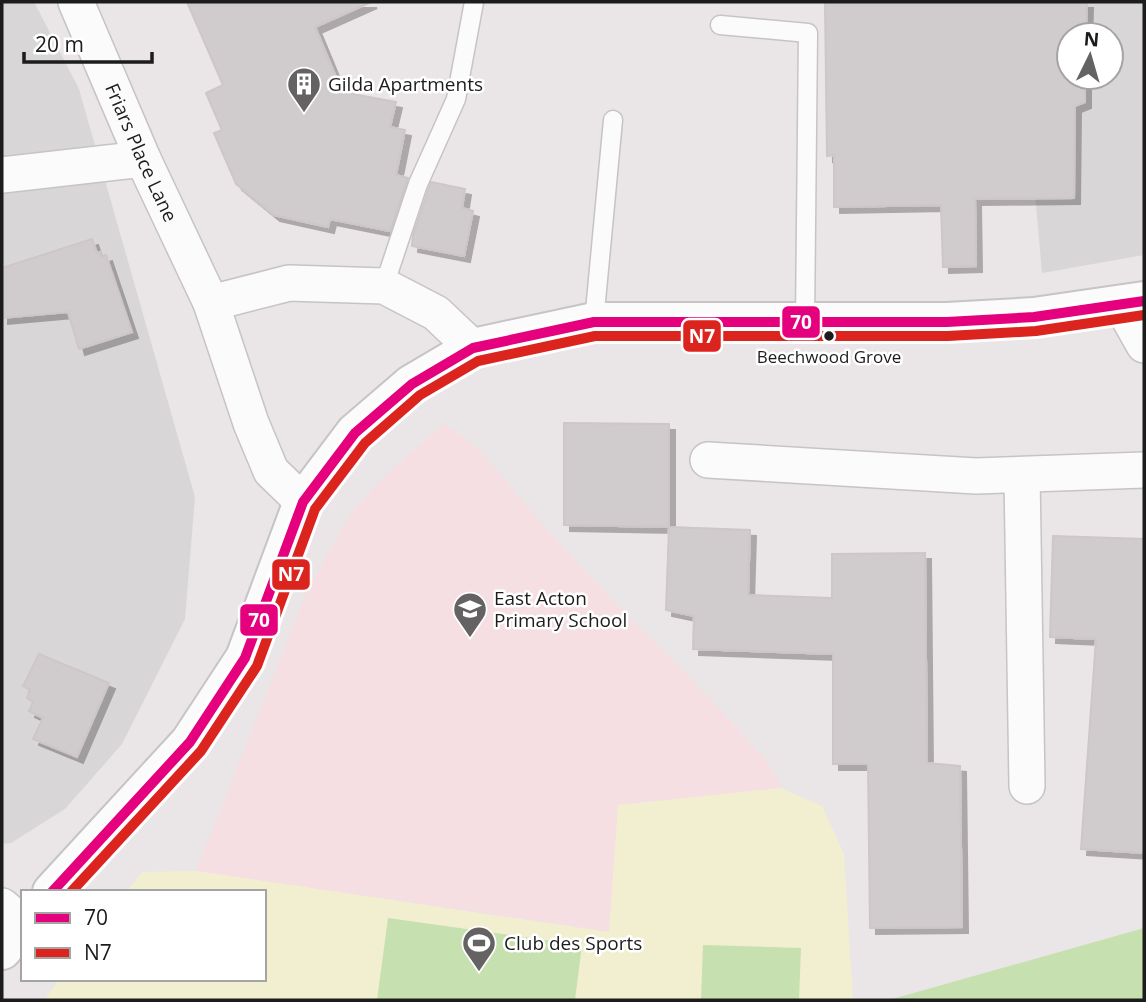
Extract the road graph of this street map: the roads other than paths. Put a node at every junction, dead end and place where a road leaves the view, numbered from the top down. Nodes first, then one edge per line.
1 (76, 2) edge
2 (474, 2) edge
3 (720, 25) dead end
4 (613, 120) dead end
5 (143, 159) junction
6 (2, 175) edge
7 (384, 286) junction
8 (211, 303) junction
9 (1133, 303) edge
10 (805, 321) junction
11 (594, 322) junction
12 (1144, 345) edge
13 (473, 348) junction
14 (708, 460) dead end
15 (1144, 470) edge
16 (1022, 475) junction
17 (303, 502) junction
18 (1027, 786) dead end
19 (54, 890) edge
20 (2, 906) edge
21 (21, 922) edge
22 (21, 926) edge
23 (2, 950) edge

1 - 5 street, Friars Place Lane
2 - 7 lane
3 - 10 lane
4 - 11 lane
5 - 6 street
5 - 8 street, Friars Place Lane
7 - 8 street
7 - 13 street
8 - 17 street, Friars Place Lane
9 - 10 street
9 - 12 street
10 - 11 street
11 - 13 street
13 - 17 street
14 - 16 street
15 - 16 street
16 - 18 street
17 - 19 street
20 - 21 street
22 - 23 street

